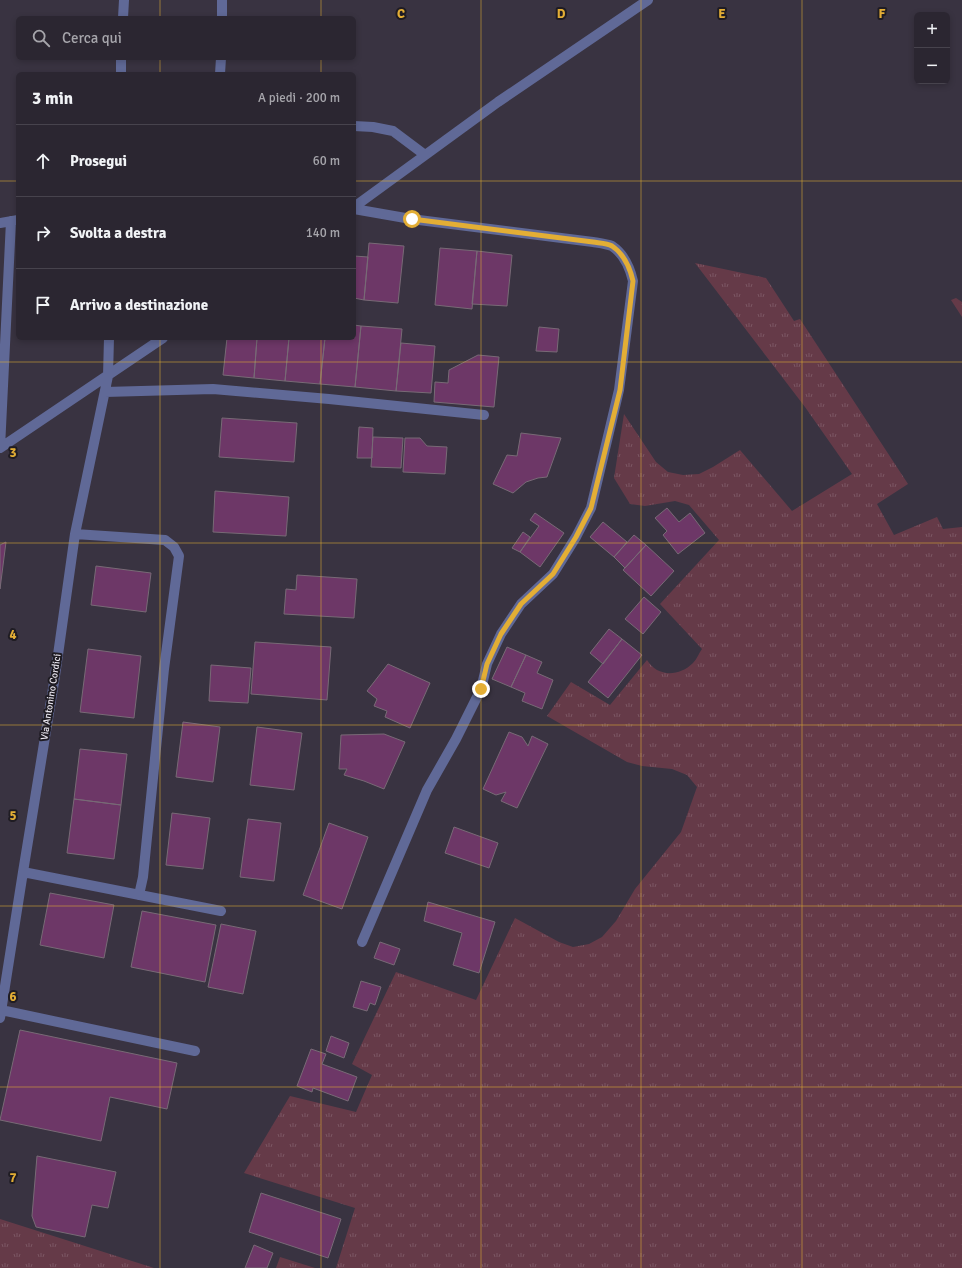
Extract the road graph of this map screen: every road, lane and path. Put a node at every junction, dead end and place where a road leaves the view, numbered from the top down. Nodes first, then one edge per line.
1 (124, 0) edge
2 (222, 0) edge
3 (644, 1) edge
4 (123, 16) edge
5 (222, 16) edge
6 (122, 60) edge
7 (221, 60) edge
8 (121, 72) edge
9 (220, 72) edge
10 (356, 126) edge
11 (425, 155) junction
12 (356, 207) edge
13 (356, 208) edge
14 (15, 220) edge
15 (0, 223) edge
16 (109, 340) edge
17 (160, 340) edge
18 (108, 376) junction
19 (105, 392) junction
20 (484, 415) dead end
21 (0, 448) edge
22 (75, 534) junction
23 (22, 872) junction
24 (139, 895) junction
25 (221, 911) dead end
26 (362, 942) dead end
27 (1, 1014) edge
28 (195, 1051) dead end

1 - 4 street
2 - 5 street
3 - 11 street
6 - 8 street
7 - 9 street
10 - 11 street
11 - 12 street
13 - 26 street
14 - 15 street
14 - 21 street
16 - 18 street, Via Antonino Cordici
17 - 18 street
18 - 19 street, Via Antonino Cordici
18 - 21 street
19 - 20 street
19 - 22 street, Via Antonino Cordici
22 - 23 street, Via Antonino Cordici
22 - 24 street
23 - 24 street
23 - 27 street, Via Antonino Cordici
24 - 25 street
27 - 28 street

